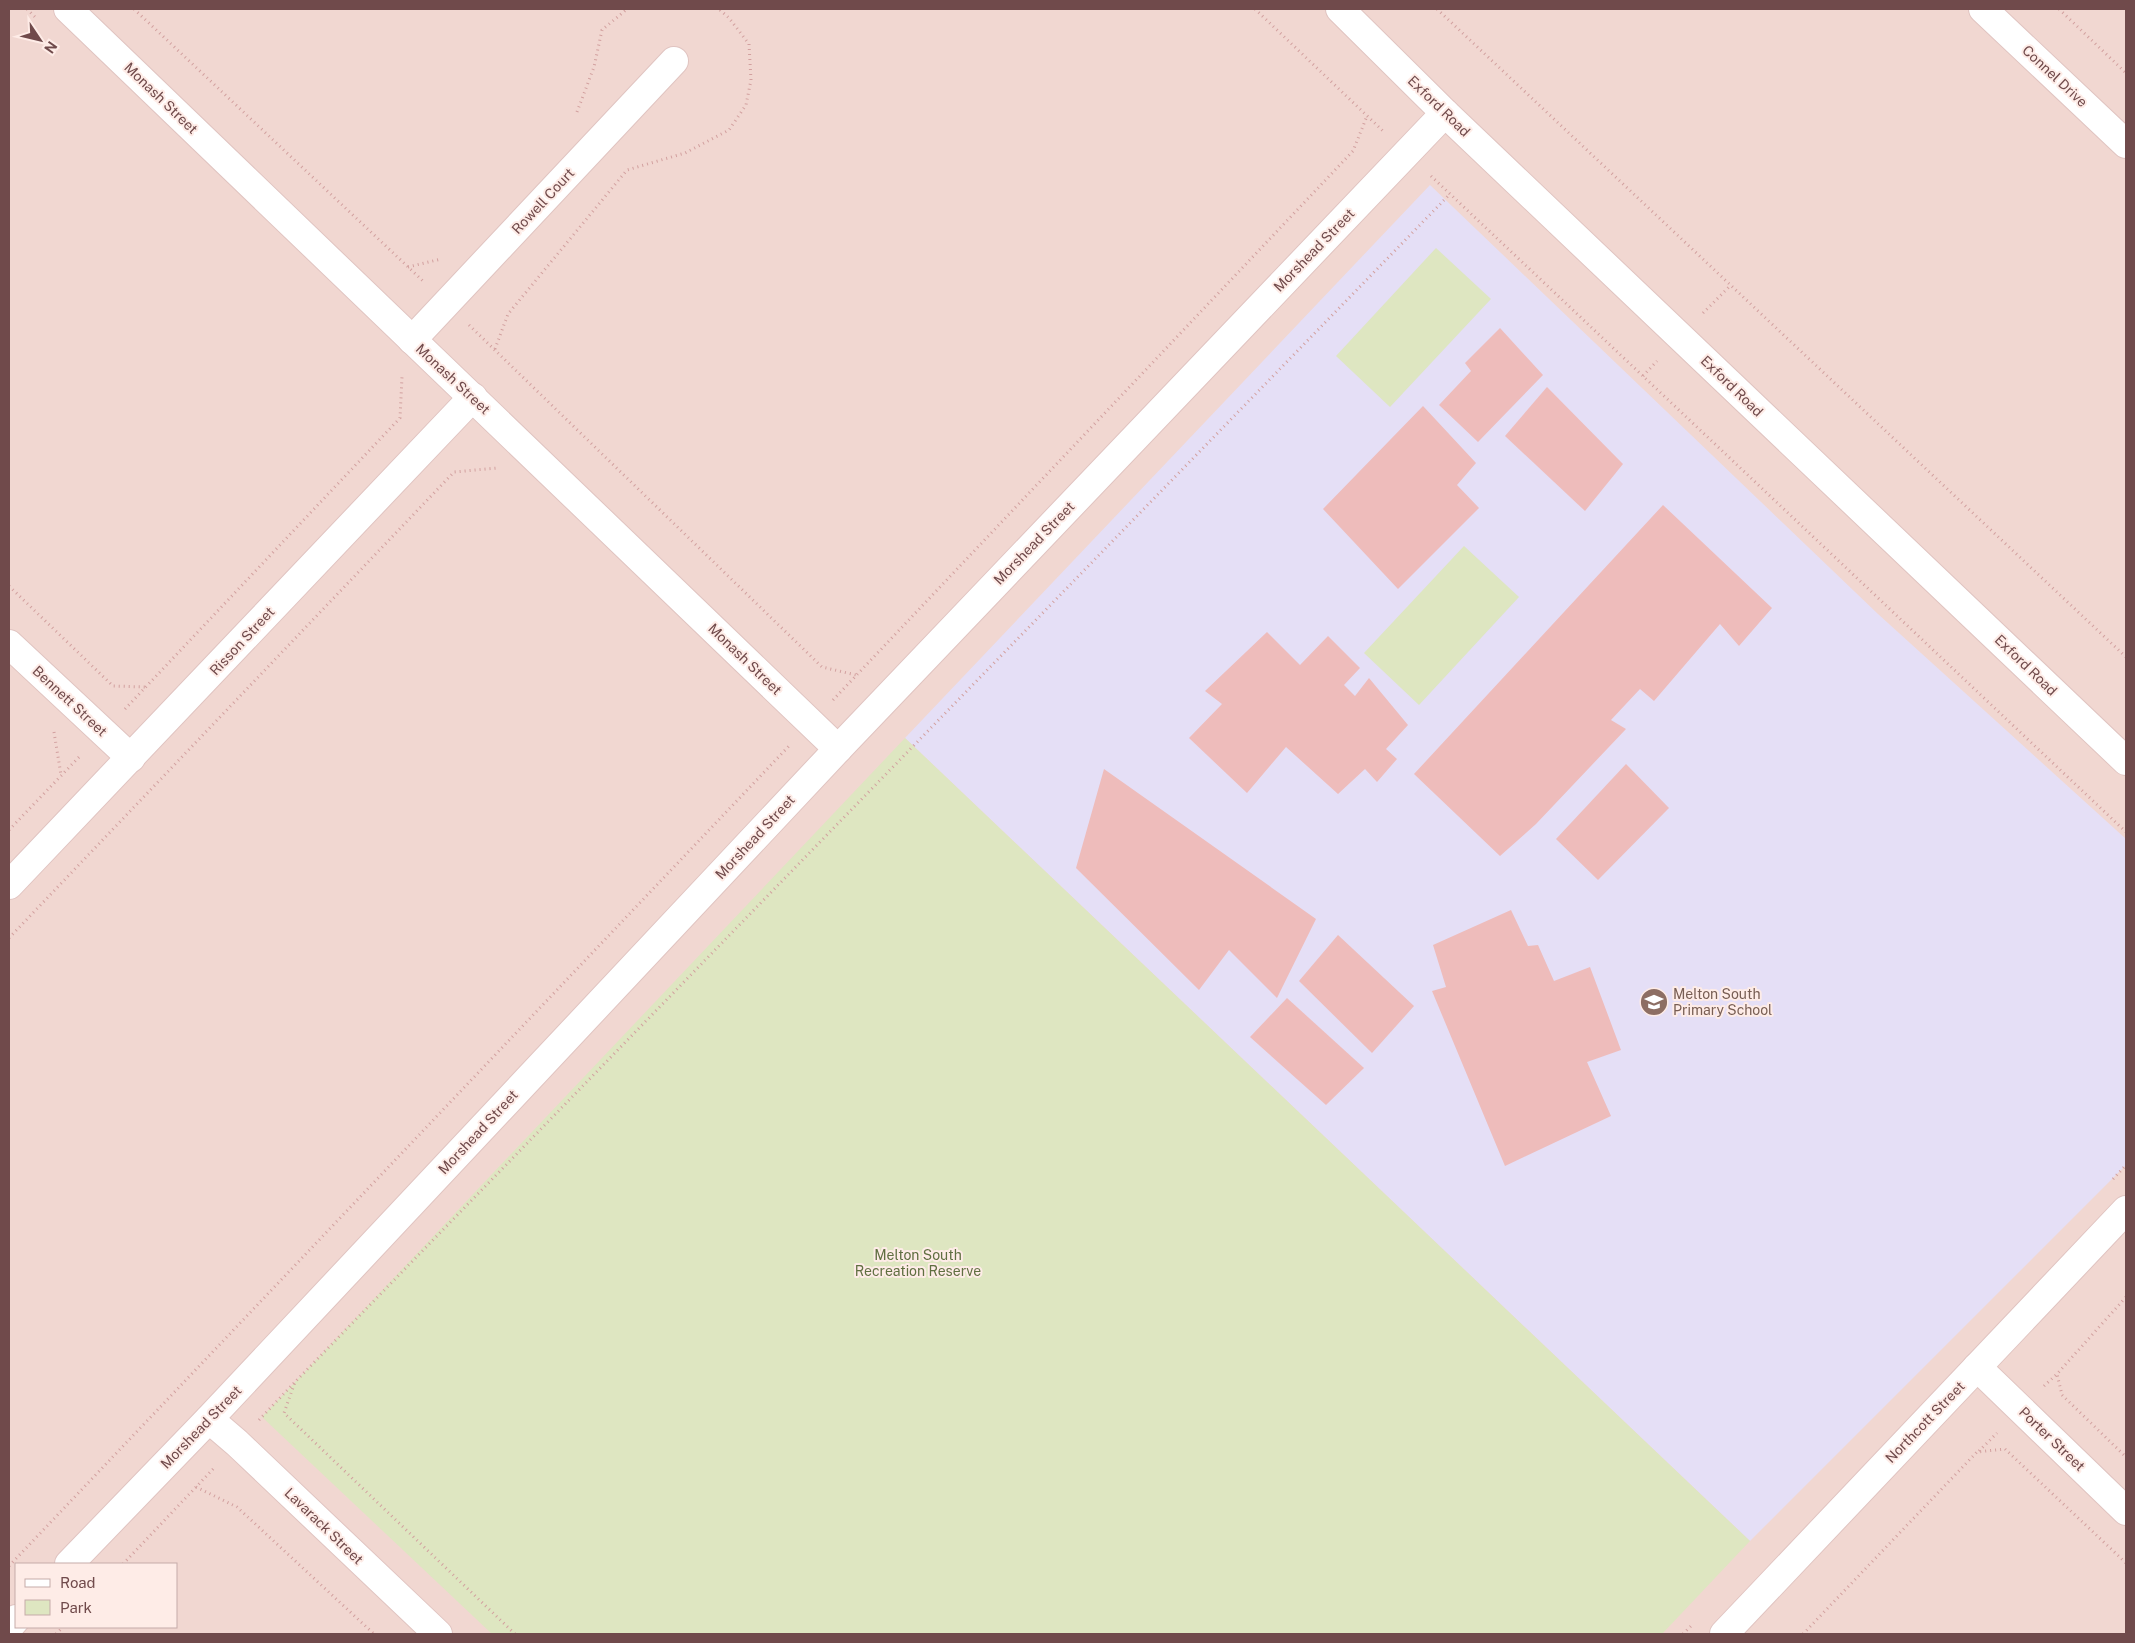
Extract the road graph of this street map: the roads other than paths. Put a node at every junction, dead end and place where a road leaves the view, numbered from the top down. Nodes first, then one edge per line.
1 (68, 9) edge
2 (1983, 9) edge
3 (1346, 11) edge
4 (674, 61) dead end
5 (1445, 113) junction
6 (2126, 144) edge
7 (412, 340) junction
8 (474, 397) junction
9 (9, 644) edge
10 (838, 749) junction
11 (131, 758) junction
12 (2126, 761) edge
13 (9, 885) edge
14 (2126, 1210) edge
15 (1977, 1368) junction
16 (209, 1419) junction
17 (2126, 1511) edge
18 (70, 1563) edge
19 (438, 1634) edge
20 (1724, 1634) edge

1 - 7 street, Monash Street
2 - 6 street, Connel Drive
3 - 5 street, Exford Road
4 - 7 street, Rowell Court
5 - 10 street, Morshead Street
5 - 12 street, Exford Road
7 - 8 street, Monash Street
8 - 10 street, Monash Street
8 - 11 street, Risson Street
9 - 11 street, Bennett Street
10 - 16 street, Morshead Street
11 - 13 street, Risson Street
14 - 15 street, Northcott Street
15 - 17 street, Porter Street
15 - 20 street, Northcott Street
16 - 18 street, Morshead Street
16 - 19 street, Lavarack Street

